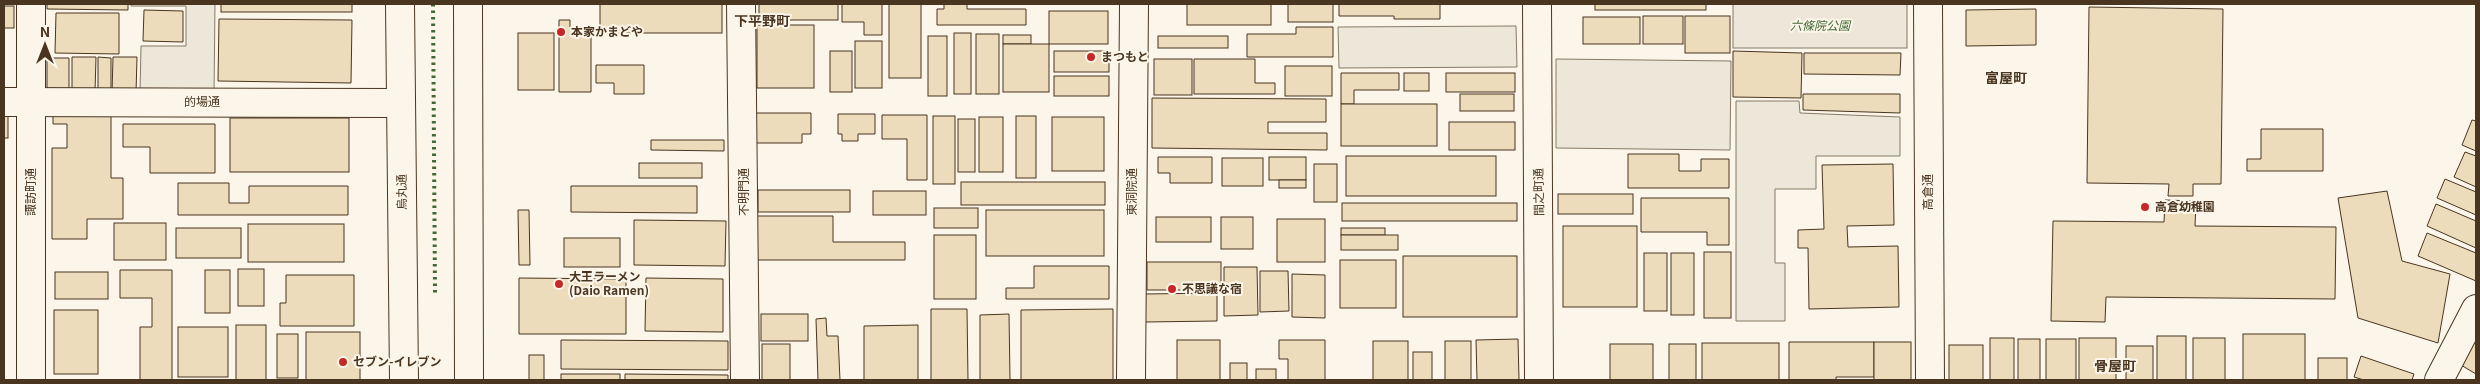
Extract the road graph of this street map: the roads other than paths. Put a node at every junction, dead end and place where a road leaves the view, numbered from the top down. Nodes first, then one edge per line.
1 (31, 4) edge
2 (400, 4) edge
3 (468, 4) edge
4 (741, 4) edge
5 (1134, 4) edge
6 (1537, 4) edge
7 (1928, 4) edge
8 (31, 101) junction
9 (4, 102) edge
10 (401, 102) junction
11 (2476, 309) edge
12 (31, 380) edge
13 (404, 380) edge
14 (470, 380) edge
15 (745, 380) edge
16 (1131, 380) edge
17 (1539, 380) edge
18 (1930, 380) edge
19 (2439, 380) edge

1 - 8 main road, 諏訪町通
2 - 10 main road, 烏丸通
3 - 14 main road
4 - 15 main road, 不明門通
5 - 16 main road, 東洞院通
6 - 17 main road, 間之町通
7 - 18 main road, 高倉通
8 - 9 main road, 的場通
8 - 10 main road, 的場通
8 - 12 main road, 諏訪町通
10 - 13 main road, 烏丸通
11 - 19 main road

